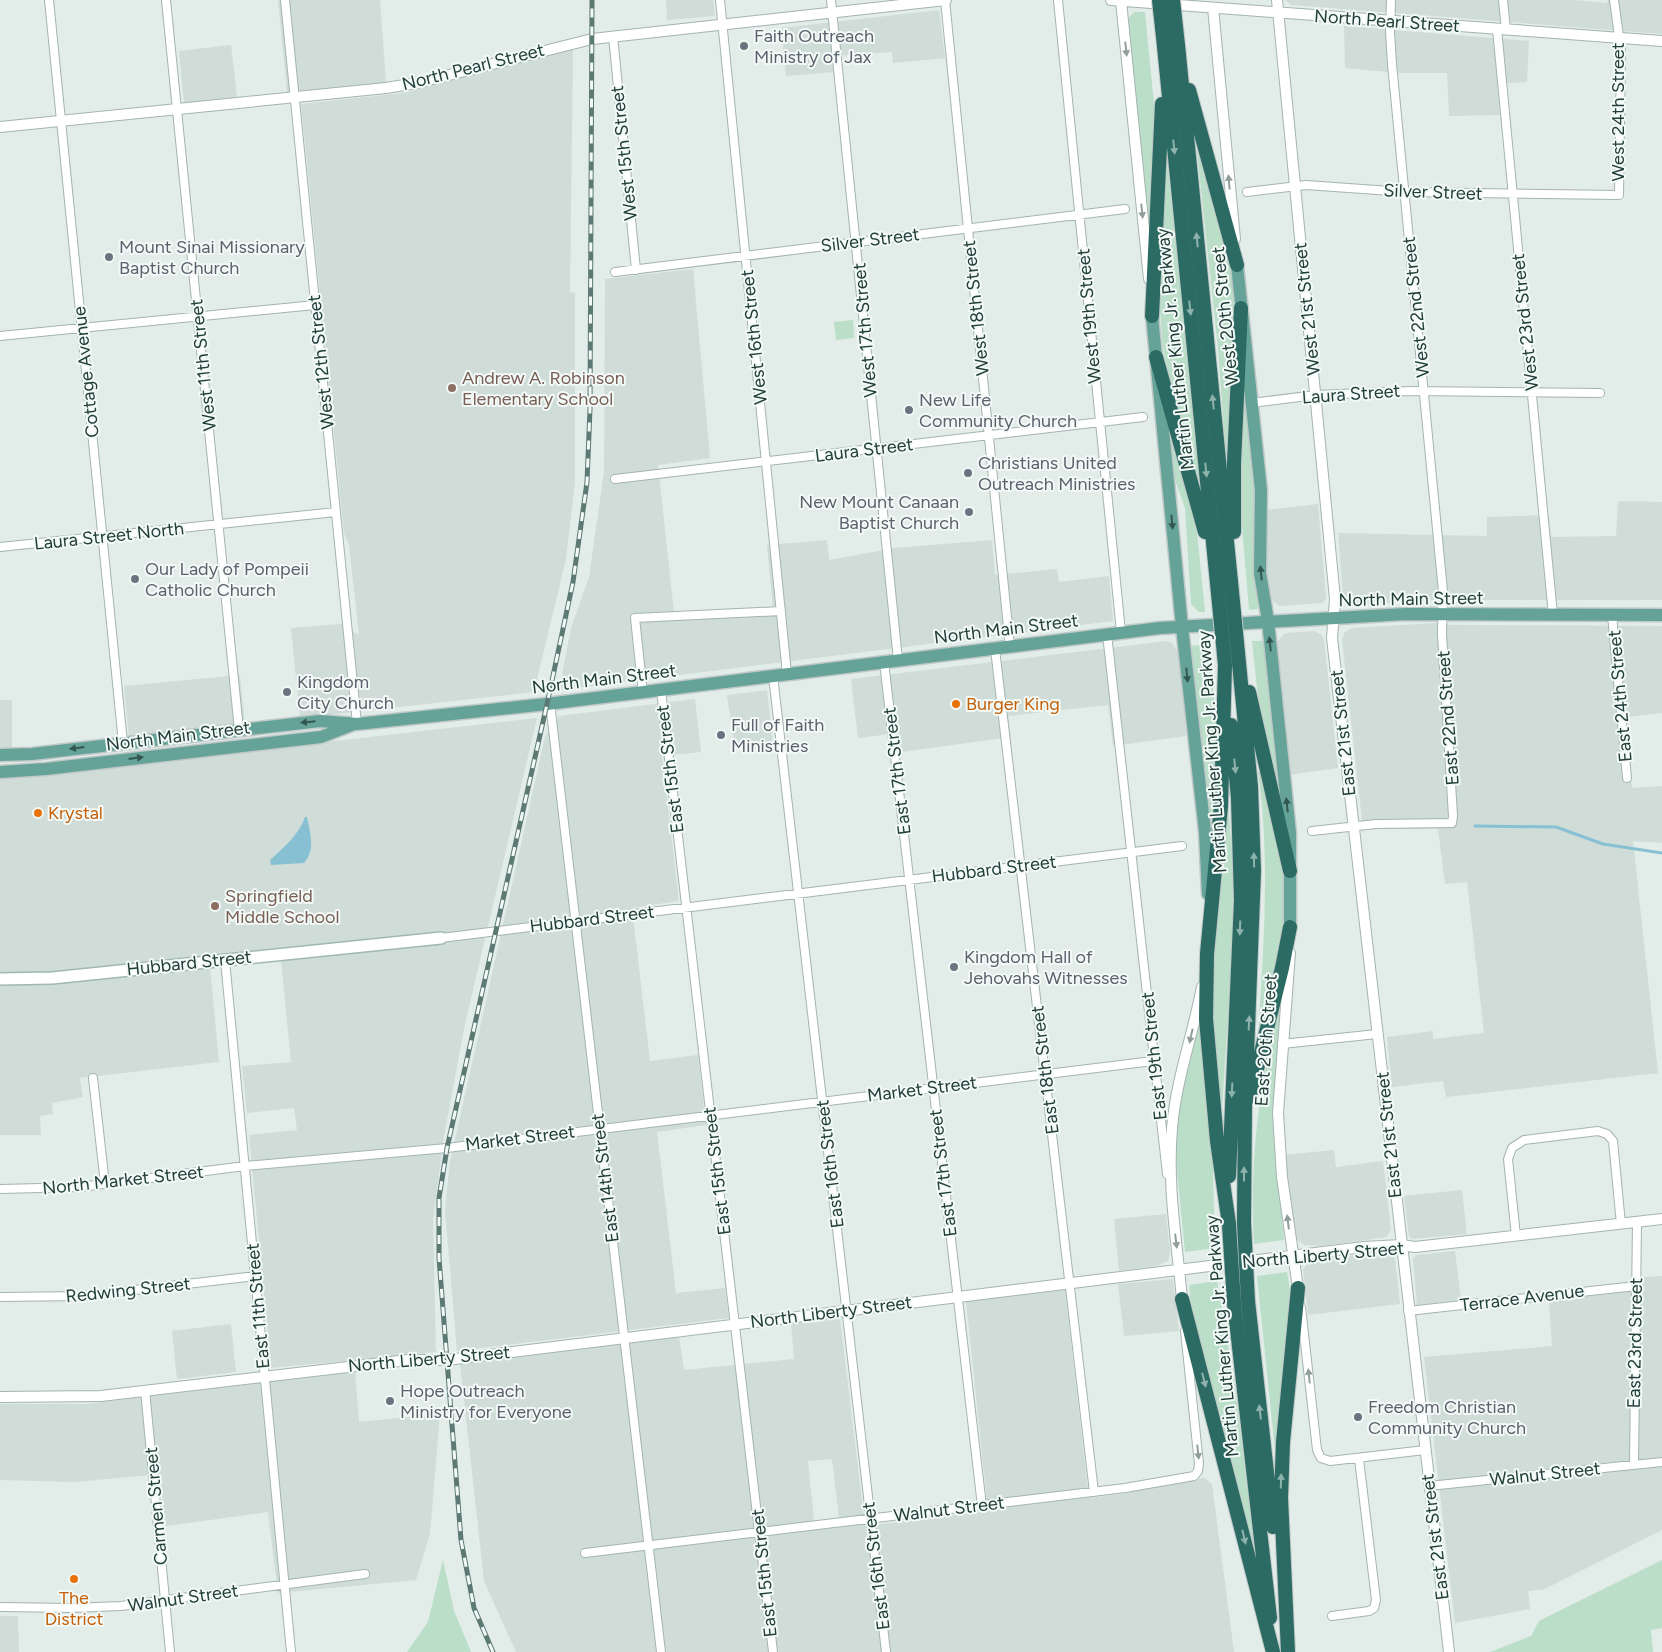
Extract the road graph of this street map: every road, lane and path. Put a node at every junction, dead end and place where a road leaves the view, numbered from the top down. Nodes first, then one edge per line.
1 (48, 0) edge
2 (166, 0) edge
3 (285, 0) edge
4 (720, 0) edge
5 (831, 0) edge
6 (946, 0) edge
7 (1058, 0) edge
8 (1116, 0) edge
9 (1159, 0) edge
10 (1173, 0) edge
11 (1277, 0) edge
12 (1391, 0) edge
13 (1503, 0) edge
14 (1614, 0) edge
15 (1213, 8) junction
16 (832, 12) junction
17 (1279, 13) junction
18 (1391, 22) junction
19 (722, 24) junction
20 (1502, 29) junction
21 (613, 36) junction
22 (1618, 38) junction
23 (1662, 42) edge
24 (1171, 46) junction
25 (1180, 71) junction
26 (294, 97) junction
27 (177, 109) junction
28 (60, 121) junction
29 (0, 127) edge
30 (1295, 188) junction
31 (1247, 192) dead end
32 (1405, 192) junction
33 (1513, 194) junction
34 (1619, 195) joint
35 (1125, 208) dead end
36 (1080, 214) junction
37 (968, 228) junction
38 (857, 242) junction
39 (746, 256) junction
40 (1237, 265) junction
41 (636, 270) junction
42 (615, 272) dead end
43 (315, 305) junction
44 (1241, 308) junction
45 (1152, 316) junction
46 (198, 317) junction
47 (82, 328) junction
48 (0, 336) edge
49 (1156, 357) junction
50 (1424, 391) junction
51 (1532, 393) junction
52 (1600, 393) dead end
53 (1316, 395) junction
54 (1251, 403) junction
55 (1143, 417) dead end
56 (1099, 422) junction
57 (988, 436) junction
58 (876, 449) junction
59 (766, 462) junction
60 (615, 479) dead end
61 (336, 512) junction
62 (219, 524) junction
63 (103, 536) junction
64 (0, 547) edge
65 (1226, 579) junction
66 (781, 611) junction
67 (1443, 614) junction
68 (1553, 615) junction
69 (1612, 615) junction
70 (1662, 615) edge
71 (1334, 618) junction
72 (1268, 621) junction
73 (1182, 627) junction
74 (1121, 632) junction
75 (1107, 634) junction
76 (1010, 647) junction
77 (995, 648) junction
78 (898, 660) junction
79 (884, 662) junction
80 (1234, 665) junction
81 (786, 674) junction
82 (773, 676) junction
83 (661, 690) junction
84 (643, 693) junction
85 (550, 704) junction
86 (357, 724) junction
87 (239, 730) junction
88 (123, 743) junction
89 (0, 755) edge
90 (0, 772) edge
91 (1627, 778) dead end
92 (1354, 826) junction
93 (1312, 831) dead end
94 (1182, 846) dead end
95 (1132, 852) junction
96 (1021, 866) junction
97 (1290, 871) junction
98 (909, 880) junction
99 (798, 893) junction
100 (687, 907) junction
101 (575, 920) junction
102 (1290, 927) junction
103 (441, 938) joint
104 (1207, 954) junction
105 (225, 960) junction
106 (0, 979) edge
107 (1377, 1034) junction
108 (1282, 1044) junction
109 (1153, 1061) junction
110 (1045, 1074) junction
111 (93, 1078) dead end
112 (934, 1088) junction
113 (822, 1101) junction
114 (1245, 1106) junction
115 (710, 1115) junction
116 (599, 1129) junction
117 (245, 1166) junction
118 (105, 1184) junction
119 (0, 1189) edge
120 (1172, 1211) junction
121 (1662, 1219) edge
122 (1637, 1222) junction
123 (1229, 1224) junction
124 (1621, 1224) junction
125 (1516, 1236) junction
126 (1401, 1244) junction
127 (1292, 1256) junction
128 (1179, 1270) junction
129 (256, 1276) junction
130 (1070, 1283) junction
131 (1636, 1286) junction
132 (1298, 1288) junction
133 (958, 1296) junction
134 (0, 1297) edge
135 (1182, 1299) junction
136 (1241, 1302) junction
137 (847, 1310) junction
138 (1408, 1311) junction
139 (735, 1324) junction
140 (623, 1338) junction
141 (264, 1376) junction
142 (145, 1390) junction
143 (0, 1397) edge
144 (1425, 1450) junction
145 (1358, 1459) junction
146 (1662, 1462) edge
147 (1634, 1464) junction
148 (1194, 1476) joint
149 (1429, 1486) junction
150 (1094, 1492) junction
151 (982, 1506) junction
152 (871, 1519) junction
153 (759, 1532) junction
154 (648, 1546) junction
155 (585, 1553) dead end
156 (364, 1574) dead end
157 (283, 1584) junction
158 (165, 1600) junction
159 (0, 1607) edge
160 (1332, 1616) dead end
161 (170, 1652) edge
162 (291, 1652) edge
163 (661, 1652) edge
164 (773, 1652) edge
165 (886, 1652) edge
166 (1274, 1652) edge
167 (1288, 1652) edge
168 (1449, 1652) edge

1 - 28 street, Cottage Avenue
2 - 27 street, West 11th Street
3 - 26 street, West 12th Street
4 - 19 street, West 16th Street
5 - 16 street, West 17th Street
6 - 16 street, North Pearl Street
6 - 37 street, West 18th Street
7 - 36 street, West 19th Street
8 - 15 street, North Pearl Street
8 -> 45 street
9 - 24 highway, Martin Luther King Jr. Parkway, bridge
10 - 24 highway, Martin Luther King Jr. Parkway, bridge
11 - 17 street, West 21st Street
12 - 18 street, West 22nd Street
13 - 20 street, West 23rd Street
14 - 22 street, West 24th Street
15 - 17 street, North Pearl Street
40 -> 15 street, West 20th Street
16 - 19 street, North Pearl Street
16 - 38 street, West 17th Street
17 - 18 street, North Pearl Street
17 - 30 street, West 21st Street
18 - 20 street, North Pearl Street
18 - 32 street, West 22nd Street
19 - 21 street, North Pearl Street
19 - 39 street, West 16th Street
20 - 22 street, North Pearl Street
20 - 33 street, West 23rd Street
21 - 26 street, North Pearl Street
21 - 41 street, West 15th Street
22 - 23 street, North Pearl Street
22 - 34 street, West 24th Street
24 - 25 highway, Martin Luther King Jr. Parkway
24 - 45 highway
24 -> 65 highway, Martin Luther King Jr. Parkway
25 - 40 highway
65 -> 25 highway, Martin Luther King Jr. Parkway
26 - 27 street, North Pearl Street
26 - 43 street, West 12th Street
27 - 28 street, North Pearl Street
27 - 46 street, West 11th Street
28 - 29 street, North Pearl Street
28 - 47 street, Cottage Avenue
30 - 31 street, Silver Street
30 - 32 street, Silver Street
30 - 53 street, West 21st Street
32 - 33 street, Silver Street
32 - 50 street, West 22nd Street
33 - 34 street, Silver Street
33 - 51 street, West 23rd Street
35 - 36 street, Silver Street
36 - 37 street, Silver Street
36 - 56 street, West 19th Street
37 - 38 street, Silver Street
37 - 57 street, West 18th Street
38 - 39 street, Silver Street
38 - 58 street, West 17th Street
39 - 41 street, Silver Street
39 - 59 street, West 16th Street
40 - 44 main road, West 20th Street
41 - 42 street, Silver Street
43 - 46 street
43 - 61 street, West 12th Street
44 - 54 main road, West 20th Street
44 - 65 highway
45 - 49 main road
46 - 47 street
46 - 62 street, West 11th Street
47 - 48 street
47 - 63 street, Cottage Avenue
49 - 65 highway
49 -> 73 main road
50 - 51 street, Laura Street
50 - 53 street, Laura Street
50 - 67 street, West 22nd Street
51 - 52 street, Laura Street
51 - 68 street, West 23rd Street
53 - 54 street, Laura Street
53 - 71 street, West 21st Street
72 -> 54 main road, West 20th Street
55 - 56 street, Laura Street
56 - 57 street, Laura Street
56 - 74 street, West 19th Street
57 - 58 street, Laura Street
57 - 76 street, West 18th Street
58 - 59 street, Laura Street
58 - 78 street, West 17th Street
59 - 60 street, Laura Street
59 - 66 street, West 16th Street
61 - 62 street, Laura Street North
61 - 86 street, West 12th Street
62 - 63 street, Laura Street North
62 - 87 street, West 11th Street
63 - 64 street, Laura Street North
63 - 88 street, Cottage Avenue
65 - 80 highway, Martin Luther King Jr. Parkway, bridge
66 - 81 street, West 16th Street
66 - 84 street
67 - 68 main road, North Main Street
67 - 71 main road, North Main Street
67 - 92 street, East 22nd Street
68 - 69 main road, North Main Street
69 - 70 main road, North Main Street
69 - 91 street, East 24th Street
71 - 72 main road, North Main Street
71 - 92 street, East 21st Street
72 - 73 main road, North Main Street
97 -> 72 main road, East 20th Street
73 - 74 main road, North Main Street
73 -> 104 main road
74 - 75 main road, North Main Street
75 - 76 main road, North Main Street
75 - 95 street, East 19th Street
76 - 77 main road, North Main Street
77 - 78 main road, North Main Street
77 - 96 street, East 18th Street
78 - 79 main road, North Main Street
79 - 81 main road, North Main Street
79 - 98 street, East 17th Street
80 - 97 highway
80 - 104 highway
114 -> 80 highway, Martin Luther King Jr. Parkway
80 -> 123 highway, Martin Luther King Jr. Parkway
81 - 82 main road, North Main Street
82 - 83 main road, North Main Street
82 - 99 street, East 16th Street
83 - 84 main road, North Main Street
83 - 100 street, East 15th Street
84 - 85 main road, North Main Street
85 - 86 main road, North Main Street
85 - 101 street, East 14th Street
86 -> 87 main road, North Main Street
90 -> 86 main road, North Main Street
87 - 88 main road, North Main Street
88 -> 89 main road, North Main Street
92 - 93 street
92 - 107 street, East 21st Street
94 - 95 street, Hubbard Street
95 - 96 street, Hubbard Street
95 - 109 street, East 19th Street
96 - 98 street, Hubbard Street
96 - 110 street, East 18th Street
97 - 102 main road, East 20th Street
98 - 99 street, Hubbard Street
98 - 112 street, East 17th Street
99 - 100 street, Hubbard Street
99 - 113 street, East 16th Street
100 - 101 street, Hubbard Street
100 - 115 street, East 15th Street
101 - 103 street, Hubbard Street
101 - 116 street, East 14th Street
102 - 108 street, East 20th Street
102 - 114 highway
103 - 105 main road, Hubbard Street
104 -> 120 street
104 - 123 highway
105 - 106 main road, Hubbard Street
105 - 117 street, East 11th Street
107 - 108 street
107 - 126 street, East 21st Street
127 -> 108 street, East 20th Street
109 - 110 street, Market Street
109 - 120 street, East 19th Street
110 - 112 street, Market Street
110 - 130 street, East 18th Street
111 - 118 street
112 - 113 street, Market Street
112 - 133 street, East 17th Street
113 - 115 street, Market Street
113 - 137 street, East 16th Street
136 -> 114 highway, Martin Luther King Jr. Parkway, bridge
115 - 116 street, Market Street
115 - 139 street, East 15th Street
116 - 117 street, Market Street
116 - 140 street, East 14th Street
117 - 118 street, North Market Street
117 - 129 street, East 11th Street
118 - 119 street, North Market Street
120 -> 128 street, East 19th Street
121 - 122 street, North Liberty Street
122 - 124 street, North Liberty Street
122 - 131 street, East 23rd Street
123 - 136 highway, Martin Luther King Jr. Parkway, bridge
124 - 125 street, North Liberty Street
124 - 125 street
125 - 126 street, North Liberty Street
126 - 127 street, North Liberty Street
126 - 138 street, East 21st Street
127 - 128 street, North Liberty Street
127 - 132 street, East 20th Street
128 - 130 street, North Liberty Street
128 - 135 street, East 19th Street
129 - 134 street, Redwing Street
129 - 141 street, East 11th Street
130 - 133 street, North Liberty Street
130 - 150 street, East 18th Street
131 - 138 street, Terrace Avenue
131 - 147 street, East 23rd Street
145 -> 132 street, East 20th Street
167 -> 132 highway
133 - 137 street, North Liberty Street
133 - 151 street, East 17th Street
135 -> 148 street, East 19th Street
135 -> 166 highway
136 - 166 highway, Martin Luther King Jr. Parkway
167 -> 136 highway, Martin Luther King Jr. Parkway
137 - 139 street, North Liberty Street
137 - 152 street, East 16th Street
138 - 144 street, East 21st Street
139 - 140 street, North Liberty Street
139 - 153 street, East 15th Street
140 - 141 street, North Liberty Street
140 - 154 street, East 14th Street
141 - 142 street, North Liberty Street
141 - 157 street, East 11th Street
142 - 143 street, North Liberty Street
142 - 158 street, Carmen Street
144 - 145 street
144 - 149 street, East 21st Street
145 - 160 street
146 - 147 street, Walnut Street
147 - 149 street, Walnut Street
148 - 150 street, Walnut Street
149 - 168 street, East 21st Street
150 - 151 street, Walnut Street
151 - 152 street, Walnut Street
152 - 153 street, Walnut Street
152 - 165 street, East 16th Street
153 - 154 street, Walnut Street
153 - 164 street, East 15th Street
154 - 155 street, Walnut Street
154 - 163 street, East 14th Street
156 - 157 street, Walnut Street
157 - 158 street, Walnut Street
157 - 162 street, East 11th Street
158 - 159 street, Walnut Street
158 - 161 street, Carmen Street

